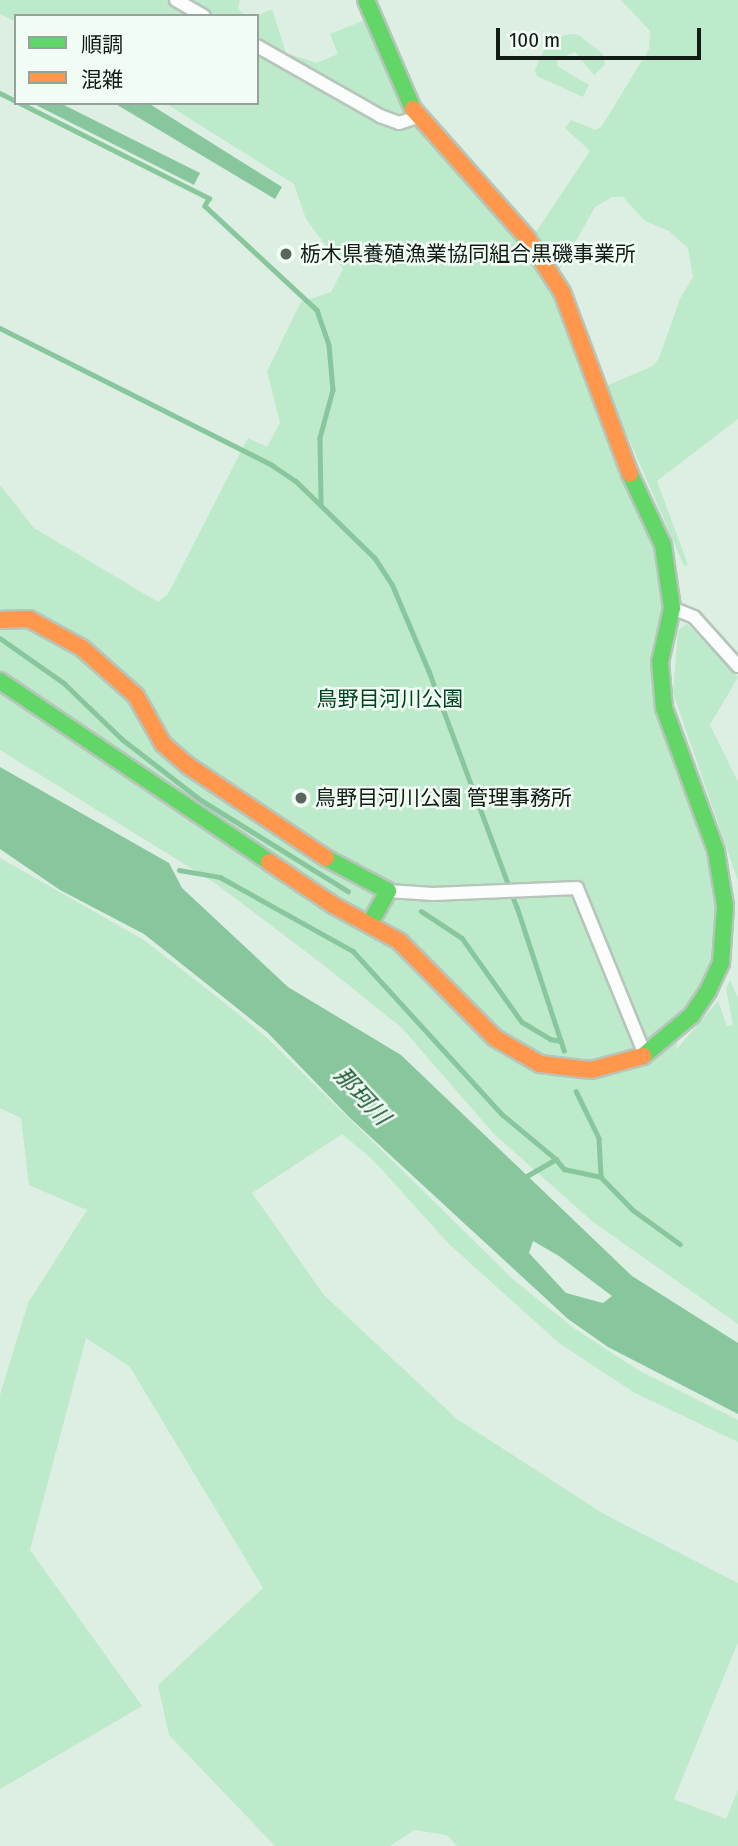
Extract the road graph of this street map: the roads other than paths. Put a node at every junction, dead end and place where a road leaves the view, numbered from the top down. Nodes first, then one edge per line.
1 (176, 0) edge
2 (366, 0) edge
3 (200, 14) edge
4 (259, 48) edge
5 (417, 117) junction
6 (671, 608) junction
7 (3, 619) edge
8 (738, 666) edge
9 (0, 681) edge
10 (388, 891) junction
11 (370, 924) junction
12 (645, 1055) junction

1 - 3 street
2 - 5 street
4 - 5 street
5 - 6 street
6 - 8 street
6 - 12 street
7 - 10 street
9 - 11 street
10 - 11 street
10 - 12 street
11 - 12 street

